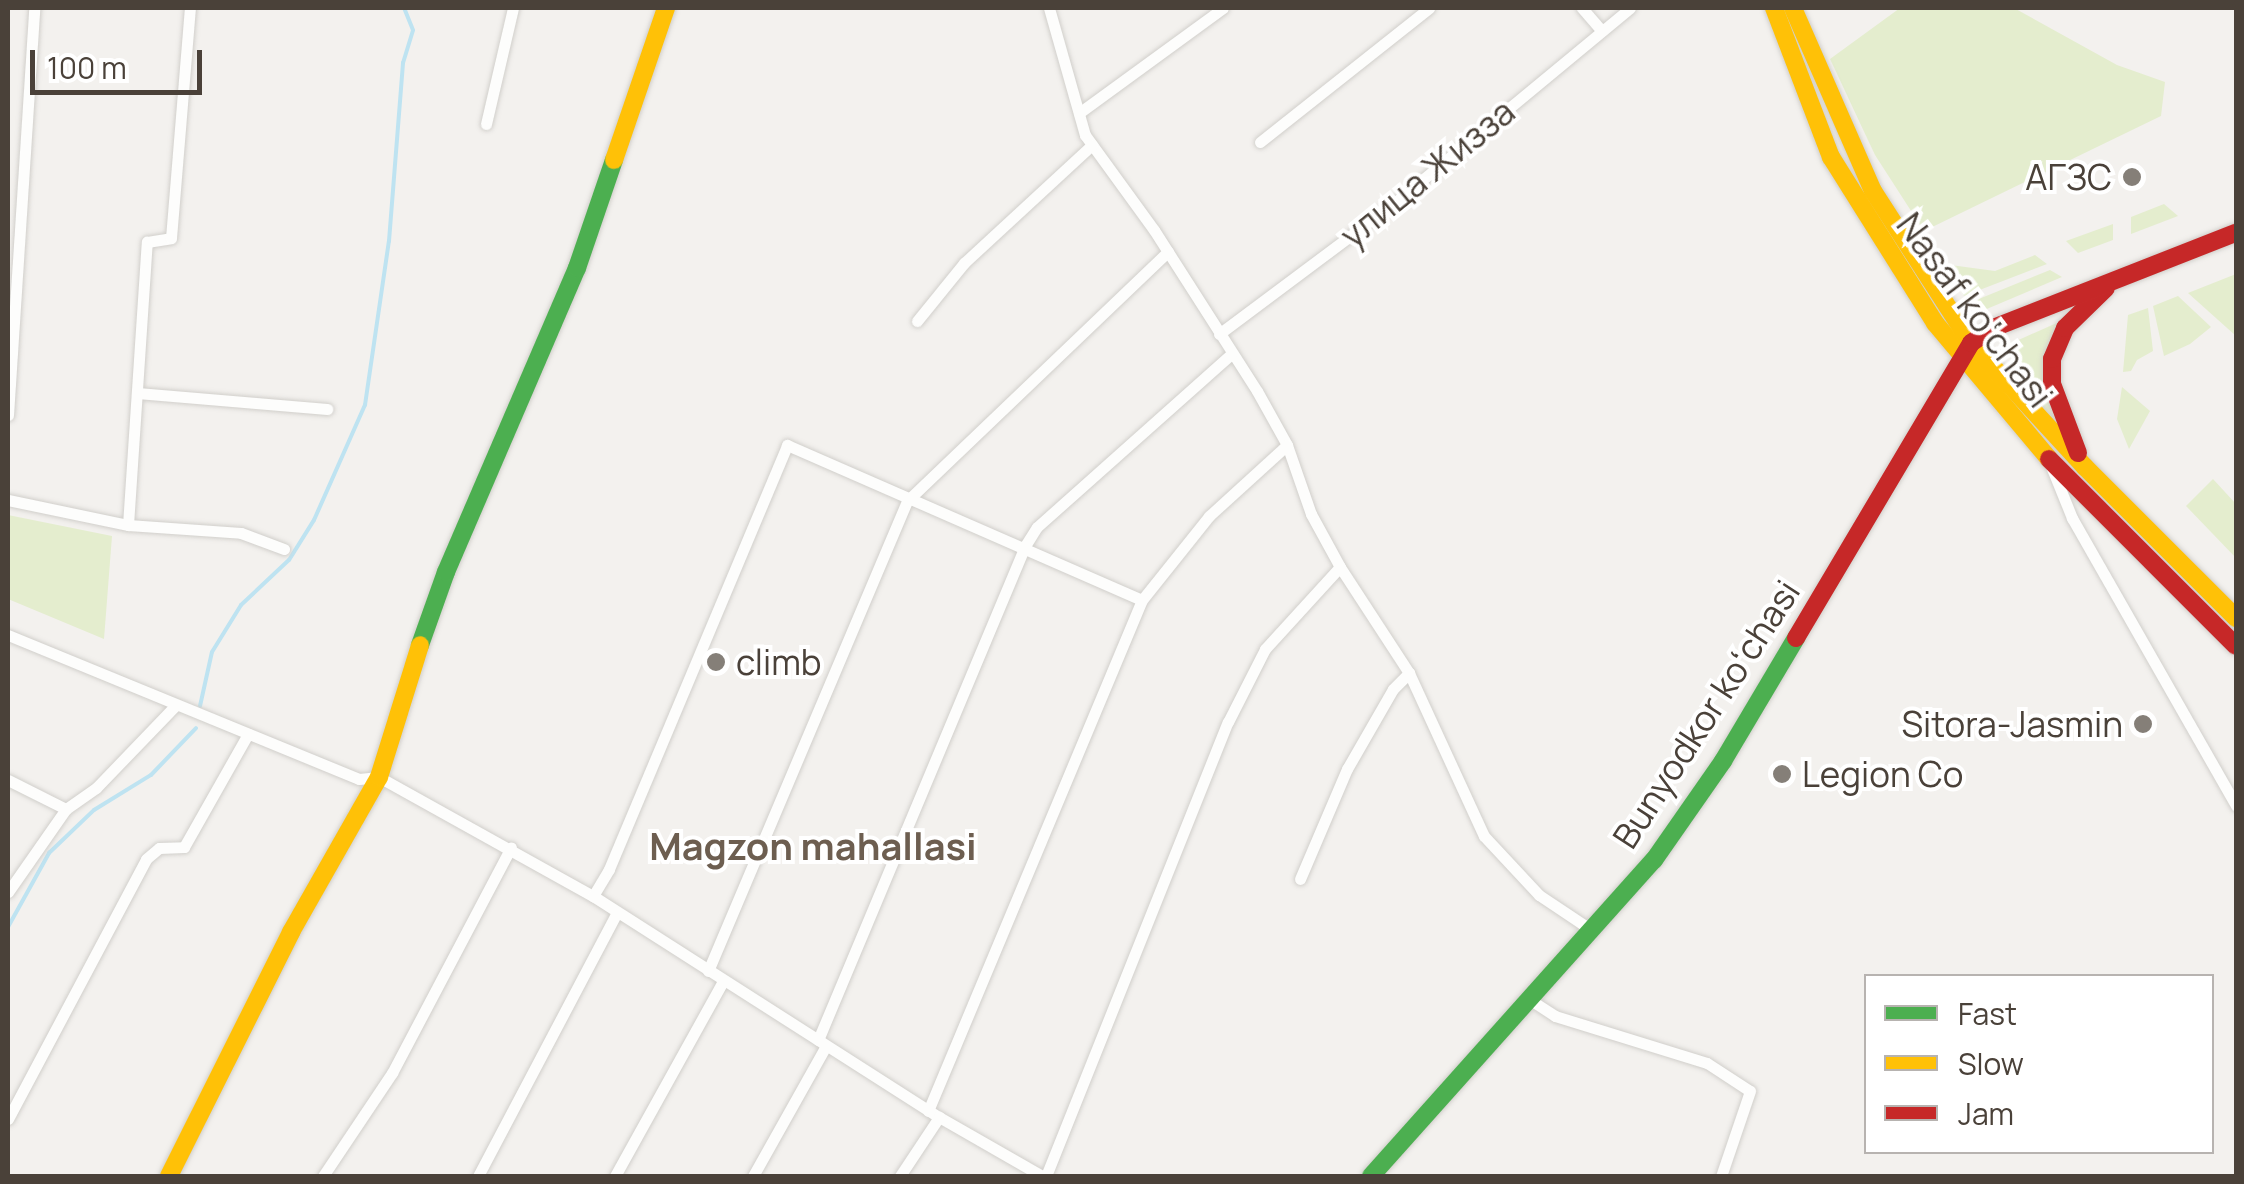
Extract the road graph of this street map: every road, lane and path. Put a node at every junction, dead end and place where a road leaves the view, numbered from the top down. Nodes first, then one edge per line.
1 (34, 8) edge
2 (190, 8) edge
3 (513, 8) edge
4 (666, 8) edge
5 (1050, 8) edge
6 (1223, 8) edge
7 (1429, 8) edge
8 (1582, 8) edge
9 (1630, 8) edge
10 (1774, 8) edge
11 (1793, 8) edge
12 (1600, 30) junction
13 (1079, 113) junction
14 (486, 124) dead end
15 (1260, 142) dead end
16 (1092, 145) junction
17 (2236, 233) edge
18 (1168, 252) junction
19 (2111, 283) junction
20 (917, 321) dead end
21 (1219, 334) junction
22 (1965, 350) junction
23 (1232, 354) junction
24 (137, 394) junction
25 (327, 409) dead end
26 (8, 415) edge
27 (1287, 445) junction
28 (2048, 458) junction
29 (2084, 467) junction
30 (8, 500) edge
31 (907, 500) junction
32 (128, 524) junction
33 (1025, 546) junction
34 (284, 549) dead end
35 (1340, 566) junction
36 (1142, 600) junction
37 (2236, 618) edge
38 (8, 635) edge
39 (2236, 646) edge
40 (1409, 673) junction
41 (175, 706) junction
42 (248, 734) junction
43 (379, 777) junction
44 (8, 780) edge
45 (2236, 805) edge
46 (66, 808) junction
47 (511, 847) junction
48 (1300, 878) dead end
49 (8, 892) edge
50 (593, 896) junction
51 (618, 912) junction
52 (1593, 931) junction
53 (708, 971) junction
54 (723, 982) junction
55 (1529, 999) junction
56 (822, 1043) junction
57 (934, 1114) junction
58 (8, 1119) edge
59 (170, 1176) edge
60 (323, 1176) edge
61 (478, 1176) edge
62 (615, 1176) edge
63 (753, 1176) edge
64 (900, 1176) edge
65 (1044, 1176) edge
66 (1370, 1176) edge
67 (1721, 1176) edge

1 - 26 street
2 - 24 street
3 - 14 street
4 - 43 main road
5 - 13 street
6 - 13 street
7 - 15 street
8 - 12 street
9 - 12 street, улица Жизза
10 - 22 main road, Nasaf ko‘chasi
11 - 22 main road, Nasaf ko‘chasi
12 - 21 street, улица Жизза
13 - 16 street
16 - 18 street
16 - 20 street
17 - 19 main road
18 - 21 street
18 - 31 street
19 - 22 main road
19 - 29 main road
21 - 23 street
22 - 28 main road, Nasaf ko‘chasi
22 - 29 main road, Nasaf ko‘chasi
22 - 52 main road, Bunyodkor koʻchasi
23 - 27 street
23 - 33 street
24 - 25 street
24 - 32 street
27 - 35 street
27 - 36 street
28 - 39 main road, Nasaf ko‘chasi
28 - 45 street
29 - 37 main road, Nasaf ko‘chasi
30 - 32 street
31 - 33 street
31 - 50 street
31 - 53 street
32 - 34 street
33 - 36 street
33 - 56 street
35 - 40 street
35 - 65 street
36 - 57 street
38 - 41 street
40 - 48 street
40 - 52 street
41 - 42 street
41 - 46 street
42 - 43 street
42 - 58 street
43 - 47 street
43 - 59 main road
44 - 46 street
46 - 49 street
47 - 50 street
47 - 60 street
50 - 51 street
51 - 53 street
51 - 61 street
52 - 55 main road, Bunyodkor koʻchasi
53 - 54 street
54 - 56 street
54 - 62 street
55 - 66 main road, Bunyodkor koʻchasi
55 - 67 street
56 - 57 street
56 - 63 street
57 - 64 street
57 - 65 street

